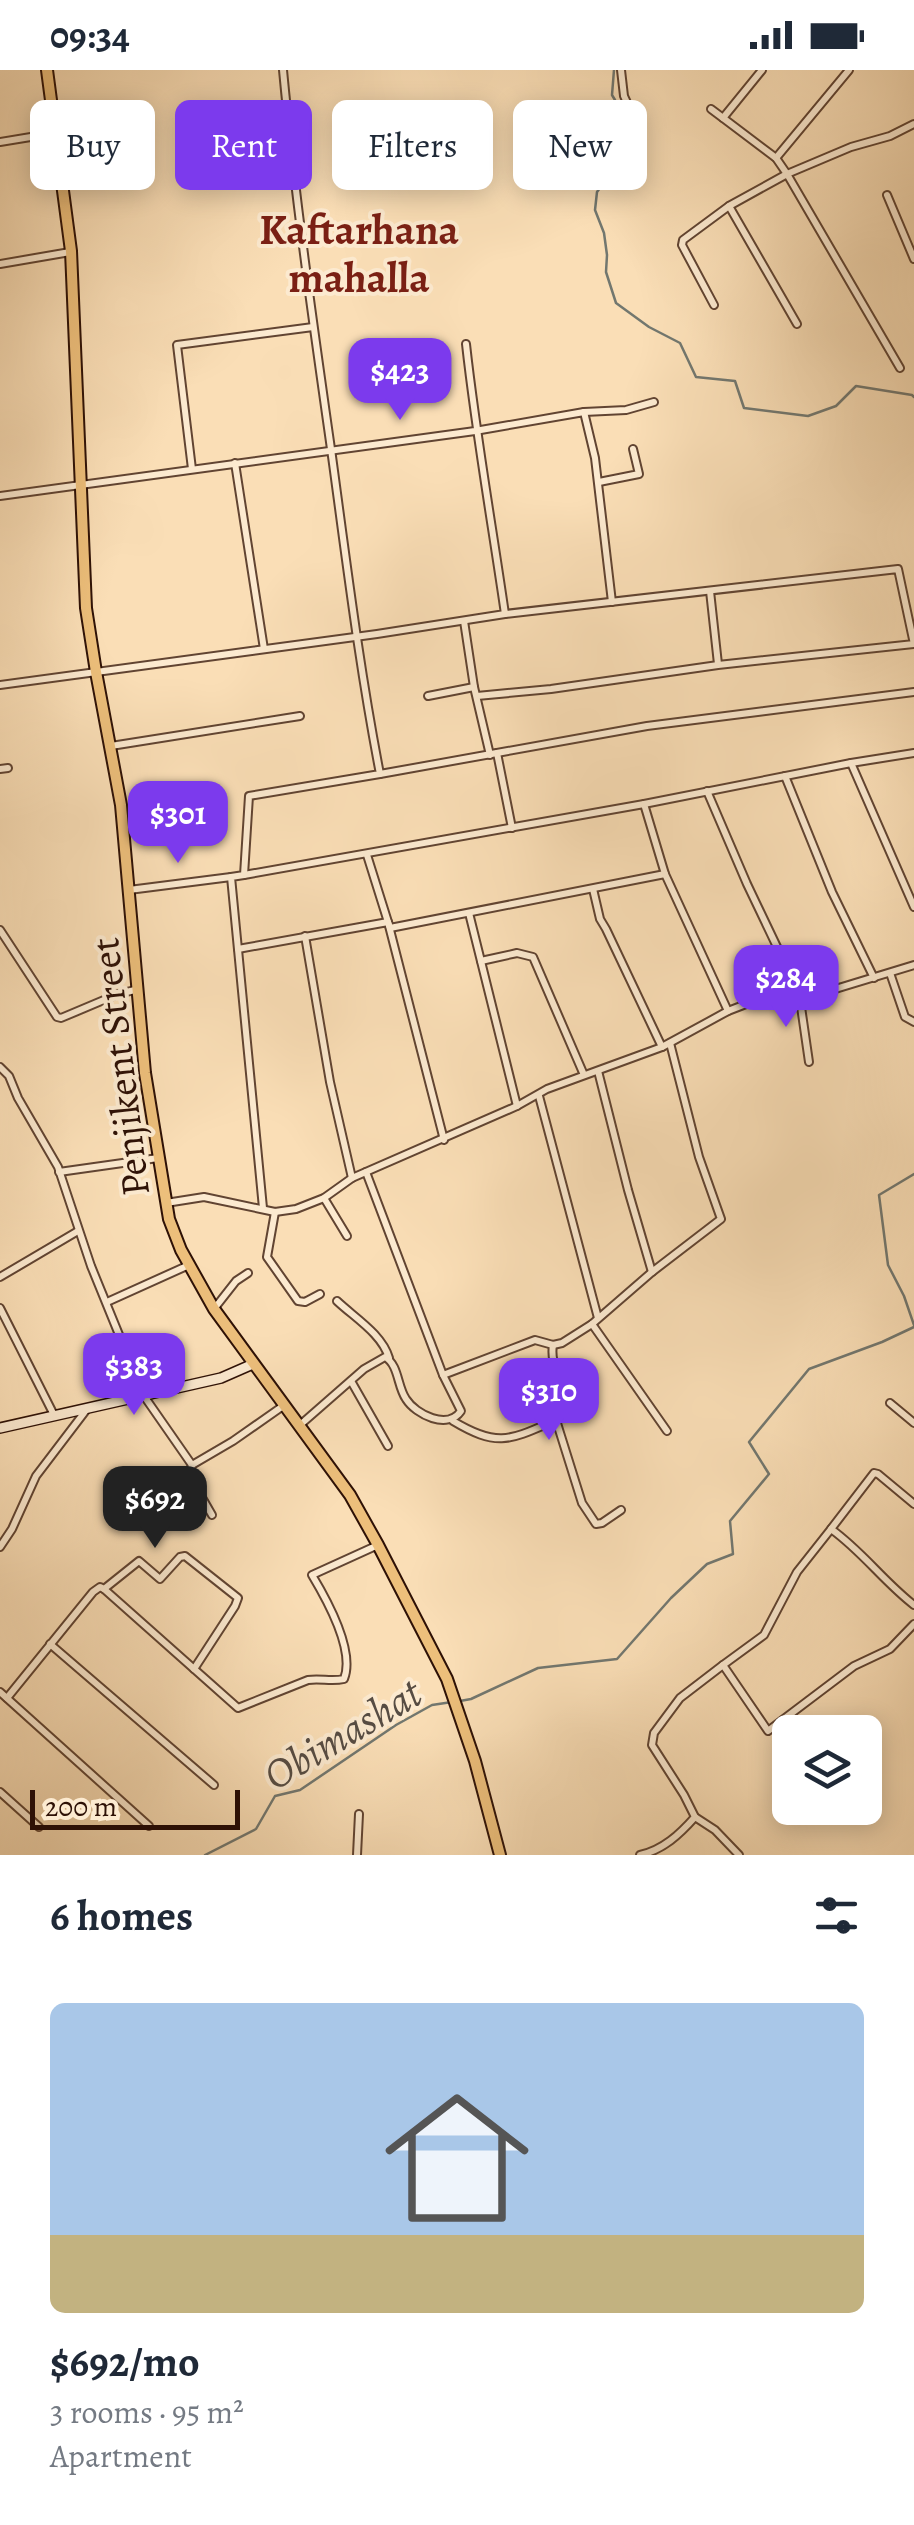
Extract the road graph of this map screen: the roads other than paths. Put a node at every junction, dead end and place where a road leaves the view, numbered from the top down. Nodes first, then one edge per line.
1 (46, 70) edge
2 (283, 70) edge
3 (620, 70) edge
4 (762, 70) edge
5 (849, 70) edge
6 (50, 100) edge
7 (286, 100) edge
8 (626, 100) edge
9 (711, 109) dead end
10 (722, 118) junction
11 (914, 124) edge
12 (30, 137) edge
13 (0, 142) edge
14 (776, 158) junction
15 (787, 174) junction
16 (63, 190) edge
17 (295, 190) edge
18 (888, 195) dead end
19 (729, 206) junction
20 (72, 252) junction
21 (914, 259) edge
22 (0, 264) edge
23 (714, 305) dead end
24 (796, 324) dead end
25 (313, 327) junction
26 (466, 344) dead end
27 (900, 368) dead end
28 (654, 402) dead end
29 (584, 412) junction
30 (476, 432) junction
31 (633, 449) dead end
32 (331, 451) junction
33 (235, 463) junction
34 (192, 469) junction
35 (598, 482) junction
36 (82, 486) junction
37 (0, 496) edge
38 (710, 591) junction
39 (612, 602) junction
40 (504, 614) junction
41 (464, 621) junction
42 (356, 637) junction
43 (264, 650) junction
44 (718, 665) junction
45 (96, 672) junction
46 (0, 685) edge
47 (474, 687) junction
48 (914, 692) edge
49 (428, 696) dead end
50 (476, 696) junction
51 (300, 716) dead end
52 (110, 746) junction
53 (914, 753) edge
54 (493, 754) junction
55 (851, 763) junction
56 (380, 774) junction
57 (785, 776) junction
58 (708, 791) junction
59 (644, 804) junction
60 (512, 828) junction
61 (367, 854) junction
62 (665, 874) junction
63 (244, 875) junction
64 (231, 877) junction
65 (129, 890) junction
66 (593, 890) junction
67 (914, 907) edge
68 (469, 913) junction
69 (388, 922) junction
70 (0, 930) edge
71 (305, 936) junction
72 (3, 940) edge
73 (238, 949) junction
74 (481, 961) junction
75 (914, 965) edge
76 (890, 972) junction
77 (874, 978) junction
78 (139, 988) junction
79 (797, 989) junction
80 (728, 1011) junction
81 (914, 1022) edge
82 (666, 1045) junction
83 (809, 1062) dead end
84 (0, 1068) edge
85 (598, 1070) junction
86 (584, 1075) junction
87 (539, 1096) junction
88 (517, 1106) junction
89 (444, 1140) junction
90 (159, 1158) junction
91 (59, 1172) junction
92 (366, 1172) junction
93 (352, 1178) junction
94 (324, 1198) junction
95 (166, 1202) junction
96 (263, 1208) junction
97 (275, 1212) junction
98 (78, 1231) junction
99 (347, 1236) dead end
100 (188, 1265) junction
101 (652, 1272) junction
102 (248, 1273) dead end
103 (0, 1277) edge
104 (320, 1294) dead end
105 (338, 1301) dead end
106 (106, 1302) junction
107 (0, 1308) edge
108 (214, 1309) junction
109 (595, 1321) junction
110 (552, 1344) junction
111 (389, 1358) junction
112 (252, 1364) junction
113 (443, 1375) junction
114 (351, 1380) junction
115 (144, 1396) junction
116 (890, 1403) dead end
117 (283, 1406) junction
118 (88, 1408) junction
119 (54, 1416) junction
120 (452, 1420) junction
121 (556, 1420) junction
122 (914, 1423) edge
123 (299, 1426) junction
124 (0, 1428) edge
125 (667, 1431) dead end
126 (388, 1446) dead end
127 (192, 1465) junction
128 (914, 1504) edge
129 (621, 1510) dead end
130 (212, 1515) dead end
131 (830, 1528) junction
132 (378, 1545) junction
133 (0, 1548) edge
134 (104, 1589) junction
135 (914, 1606) edge
136 (914, 1624) edge
137 (50, 1644) junction
138 (723, 1665) junction
139 (194, 1669) junction
140 (4, 1695) edge
141 (214, 1785) dead end
142 (0, 1792) edge
143 (359, 1814) dead end
144 (695, 1817) junction
145 (149, 1826) dead end
146 (40, 1827) dead end
147 (357, 1855) edge
148 (500, 1855) edge
149 (640, 1855) edge
150 (739, 1855) edge

1 - 6 main road, Penjikent Street
2 - 7 street
3 - 8 street
4 - 10 street
5 - 14 street
9 - 10 street
10 - 14 street
11 - 15 street
12 - 13 street
14 - 15 street
15 - 19 street
15 - 27 street
16 - 20 main road, Penjikent Street
17 - 25 street
18 - 21 street
19 - 23 street
19 - 24 street
20 - 22 street
20 - 36 main road, Penjikent Street
25 - 32 street
25 - 34 street
26 - 30 street
28 - 29 street
29 - 30 street
29 - 35 street
30 - 32 street
30 - 40 street
31 - 35 street
32 - 33 street
32 - 42 street
33 - 34 street
33 - 43 street
34 - 36 street
35 - 39 street
36 - 37 street
36 - 45 main road, Penjikent Street
38 - 39 street
38 - 44 street
38 - 44 street
39 - 40 street
40 - 41 street
41 - 42 street
41 - 47 street
42 - 43 street
42 - 56 street
43 - 45 street
44 - 50 street
45 - 46 street
45 - 52 main road, Penjikent Street
47 - 49 street
47 - 50 street
48 - 54 street
50 - 54 street
51 - 52 street
52 - 65 main road, Penjikent Street
53 - 55 street
54 - 56 street
54 - 60 street
55 - 57 street
55 - 67 street
56 - 63 street
57 - 58 street
57 - 77 street
58 - 59 street
58 - 79 street
59 - 60 street
59 - 62 street
60 - 61 street
61 - 63 street
61 - 69 street
62 - 66 street
62 - 80 street
63 - 64 street
64 - 65 street
64 - 73 street
65 - 78 main road, Penjikent Street
66 - 68 street
66 - 82 street
68 - 69 street
68 - 74 street
69 - 71 street
69 - 89 street
70 - 72 street
71 - 73 street
71 - 93 street
72 - 78 street
73 - 96 street
74 - 86 street
74 - 88 street
75 - 76 street
76 - 77 street
76 - 81 street
77 - 79 street
78 - 90 main road, Penjikent Street
79 - 80 street
79 - 83 street
80 - 82 street
82 - 85 street
82 - 101 street
84 - 91 street
85 - 86 street
85 - 101 street
86 - 87 street
87 - 88 street
87 - 109 street
88 - 89 street
89 - 92 street
90 - 91 street
90 - 95 main road, Penjikent Street
91 - 98 street
92 - 93 street
92 - 113 street
93 - 94 street
94 - 97 street
94 - 99 street
95 - 96 street
95 - 100 main road, Penjikent Street
96 - 97 street
97 - 104 street
98 - 103 street
98 - 106 street
100 - 106 street
100 - 108 main road, Penjikent Street
101 - 109 street
102 - 108 street
105 - 111 street
106 - 115 street
107 - 119 street
108 - 112 main road, Penjikent Street
109 - 110 street
109 - 125 street
110 - 113 street
110 - 121 street
111 - 114 street
111 - 120 street
112 - 115 main road
112 - 117 main road, Penjikent Street
113 - 120 street
114 - 123 street
114 - 126 street
115 - 118 main road
115 - 127 street
116 - 122 street
117 - 123 main road, Penjikent Street
117 - 127 street
118 - 119 main road
118 - 133 street
119 - 124 main road
120 - 121 street
121 - 129 street
123 - 132 main road, Penjikent Street
127 - 130 street
128 - 131 street
131 - 135 street
131 - 138 street
132 - 139 street
132 - 148 main road, Penjikent Street
134 - 137 street
134 - 139 street
134 - 139 street
136 - 138 street
137 - 140 street
137 - 141 street
138 - 144 street
140 - 145 street
142 - 146 street
143 - 147 street
144 - 149 street
144 - 150 street

